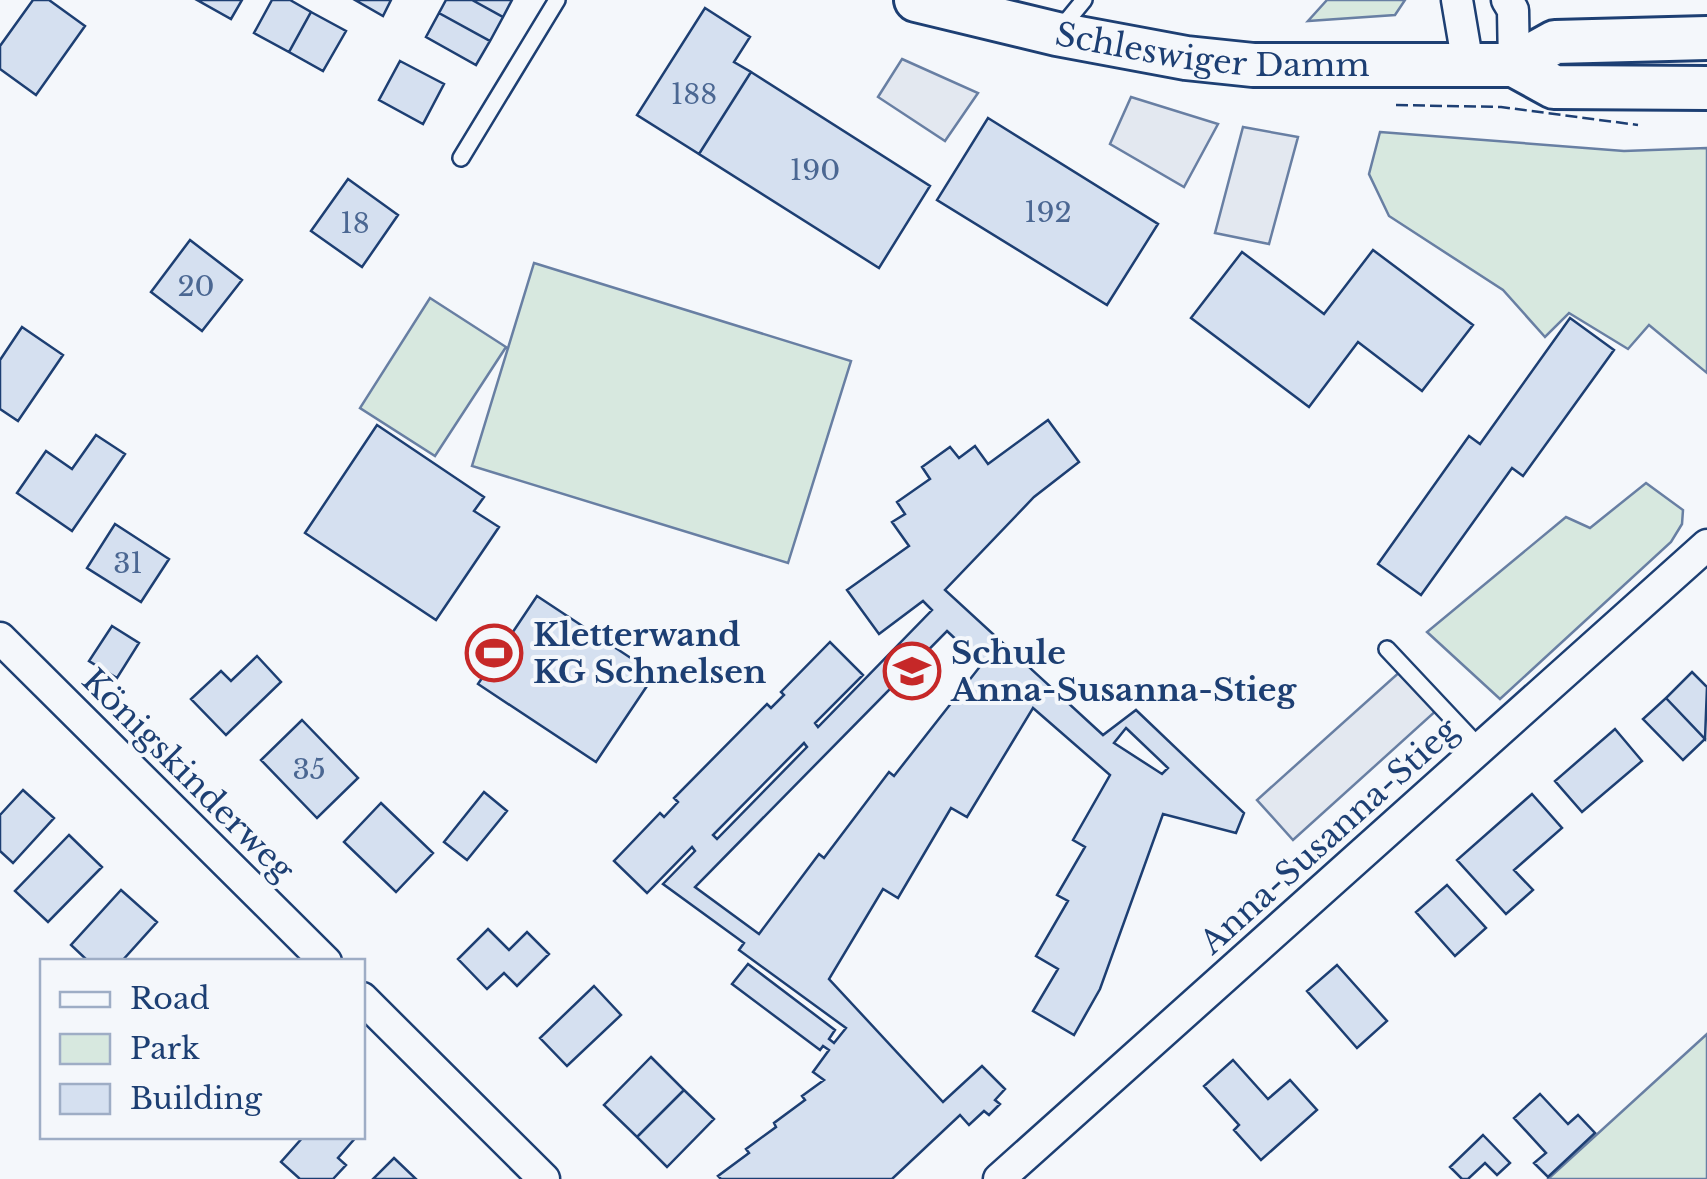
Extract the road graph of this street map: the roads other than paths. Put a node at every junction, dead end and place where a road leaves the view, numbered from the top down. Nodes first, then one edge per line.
1 (556, 0) edge
2 (916, 0) edge
3 (1084, 0) edge
4 (1457, 0) edge
5 (1508, 0) edge
6 (1057, 34) junction
7 (1707, 38) edge
8 (1468, 65) junction
9 (1514, 65) junction
10 (1707, 88) edge
11 (461, 158) dead end
12 (1707, 545) edge
13 (0, 638) edge
14 (1386, 649) dead end
15 (1480, 748) junction
16 (323, 959) edge
17 (365, 1001) edge
18 (544, 1179) edge
19 (999, 1179) edge

1 - 11 lane
2 - 6 main road, Schleswiger Damm
3 - 6 lane
4 - 8 street
5 - 9 street
6 - 8 main road, Schleswiger Damm
7 - 9 main road, Schleswiger Damm
8 - 9 main road, Schleswiger Damm
9 - 10 main road, Schleswiger Damm
12 - 15 street, Anna-Susanna-Stieg
13 - 16 street, Königskinderweg
14 - 15 lane
15 - 19 street, Anna-Susanna-Stieg
17 - 18 street

